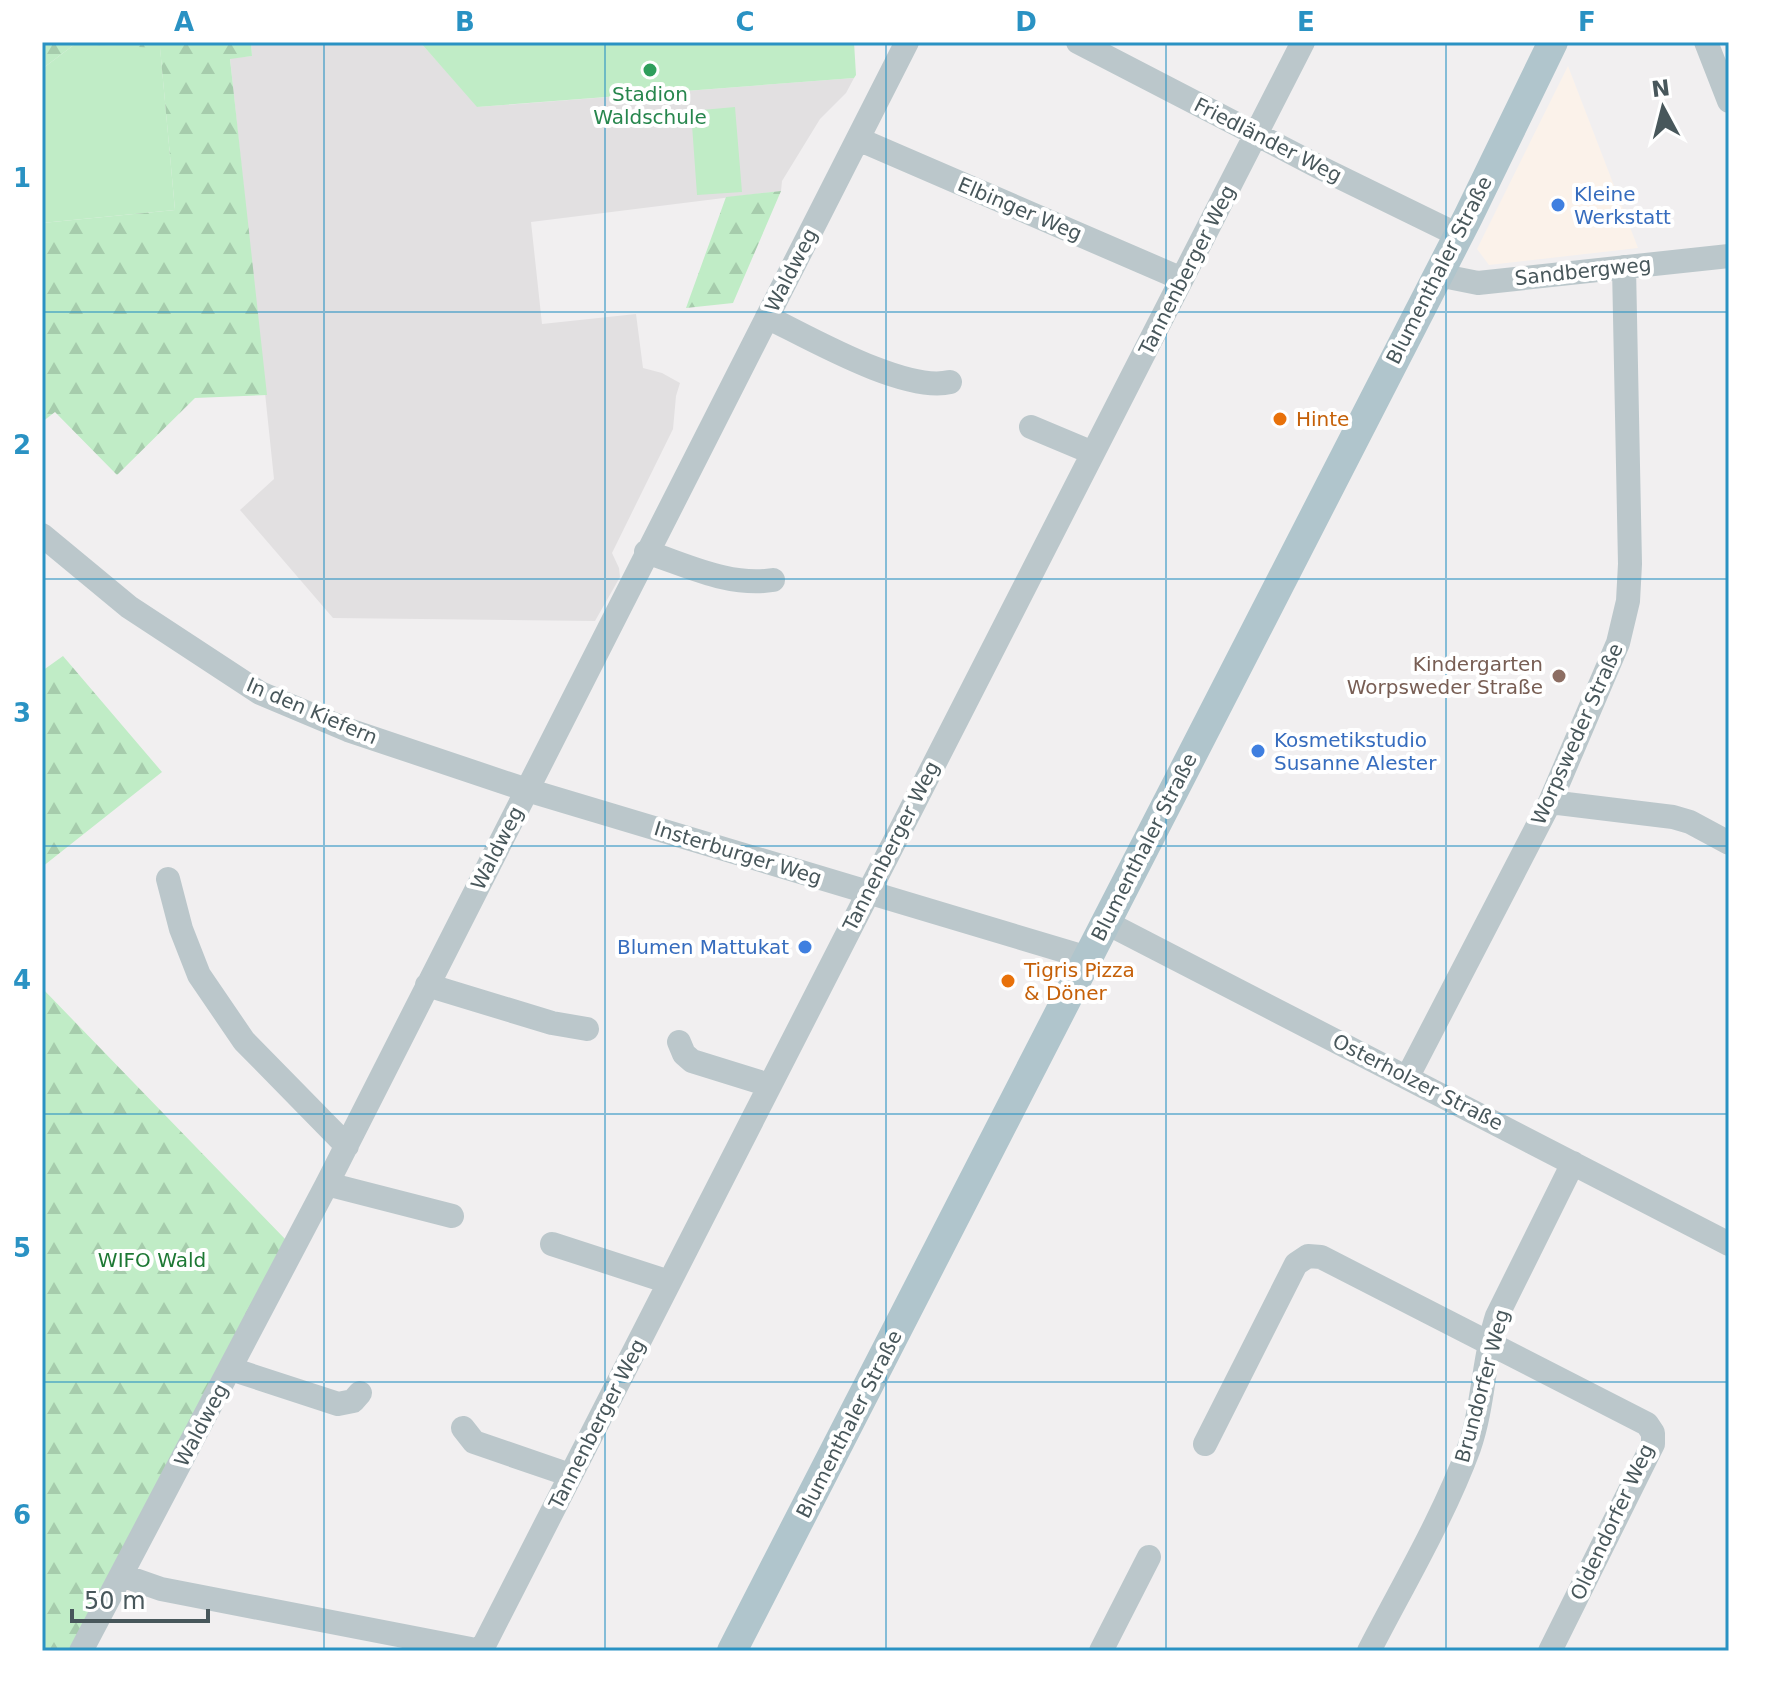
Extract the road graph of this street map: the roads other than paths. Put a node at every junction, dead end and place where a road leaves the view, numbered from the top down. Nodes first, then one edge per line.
1 (907, 42) edge
2 (1078, 42) edge
3 (1303, 42) edge
4 (1553, 42) edge
5 (1706, 42) edge
6 (1729, 101) edge
7 (1256, 134) junction
8 (858, 139) junction
9 (1458, 235) junction
10 (1729, 256) edge
11 (1624, 267) junction
12 (1438, 275) junction
13 (1182, 279) junction
14 (767, 317) junction
15 (950, 382) dead end
16 (1031, 427) dead end
17 (1093, 453) junction
18 (42, 535) edge
19 (646, 552) junction
20 (773, 580) dead end
21 (527, 790) junction
22 (1550, 802) junction
23 (1729, 843) edge
24 (168, 879) dead end
25 (868, 893) junction
26 (1105, 922) junction
27 (1088, 958) junction
28 (427, 985) junction
29 (587, 1029) dead end
30 (679, 1042) dead end
31 (1408, 1076) junction
32 (769, 1085) junction
33 (347, 1146) junction
34 (1573, 1163) junction
35 (327, 1184) junction
36 (452, 1216) dead end
37 (552, 1244) dead end
38 (1729, 1244) edge
39 (669, 1282) junction
40 (1489, 1342) junction
41 (231, 1369) junction
42 (360, 1393) dead end
43 (463, 1428) dead end
44 (1205, 1444) dead end
45 (570, 1475) junction
46 (1149, 1557) dead end
47 (121, 1575) junction
48 (364, 1640) edge
49 (81, 1651) edge
50 (481, 1651) edge
51 (732, 1651) edge
52 (1101, 1651) edge
53 (1369, 1651) edge
54 (1550, 1651) edge

1 - 8 street, Waldweg
2 - 7 street, Friedländer Weg
3 - 7 street, Tannenberger Weg
4 - 9 main road, Blumenthaler Straße
5 - 6 street
7 - 9 street, Friedländer Weg
7 - 13 street, Tannenberger Weg
8 - 13 street, Elbinger Weg
8 - 14 street, Waldweg
9 - 12 main road, Blumenthaler Straße
10 - 11 street, Sandbergweg
11 - 12 street, Sandbergweg
11 - 22 street, Worpsweder Straße
12 - 26 main road, Blumenthaler Straße
13 - 17 street, Tannenberger Weg
14 - 15 street
14 - 19 street, Waldweg
16 - 17 street
17 - 25 street, Tannenberger Weg
18 - 21 street, In den Kiefern
19 - 20 street
19 - 21 street, Waldweg
21 - 25 street, Insterburger Weg
21 - 28 street, Waldweg
22 - 23 street
22 - 31 street, Worpsweder Straße
24 - 33 street
25 - 27 street, Insterburger Weg
25 - 32 street, Tannenberger Weg
26 - 27 main road, Blumenthaler Straße
26 - 31 street, Osterholzer Straße
27 - 51 main road, Blumenthaler Straße
28 - 29 street
28 - 33 street, Waldweg
30 - 32 street
31 - 34 street, Osterholzer Straße
32 - 39 street, Tannenberger Weg
33 - 35 street, Waldweg
34 - 38 street, Osterholzer Straße
34 - 40 street, Brundorfer Weg
35 - 36 street
35 - 41 street, Waldweg
37 - 39 street
39 - 45 street, Tannenberger Weg
40 - 44 street
40 - 53 street, Brundorfer Weg
40 - 54 street, Oldendorfer Weg
41 - 42 street
41 - 47 street, Waldweg
43 - 45 street
45 - 50 street, Tannenberger Weg
46 - 52 street
47 - 48 street
47 - 49 street, Waldweg
48 - 50 street

